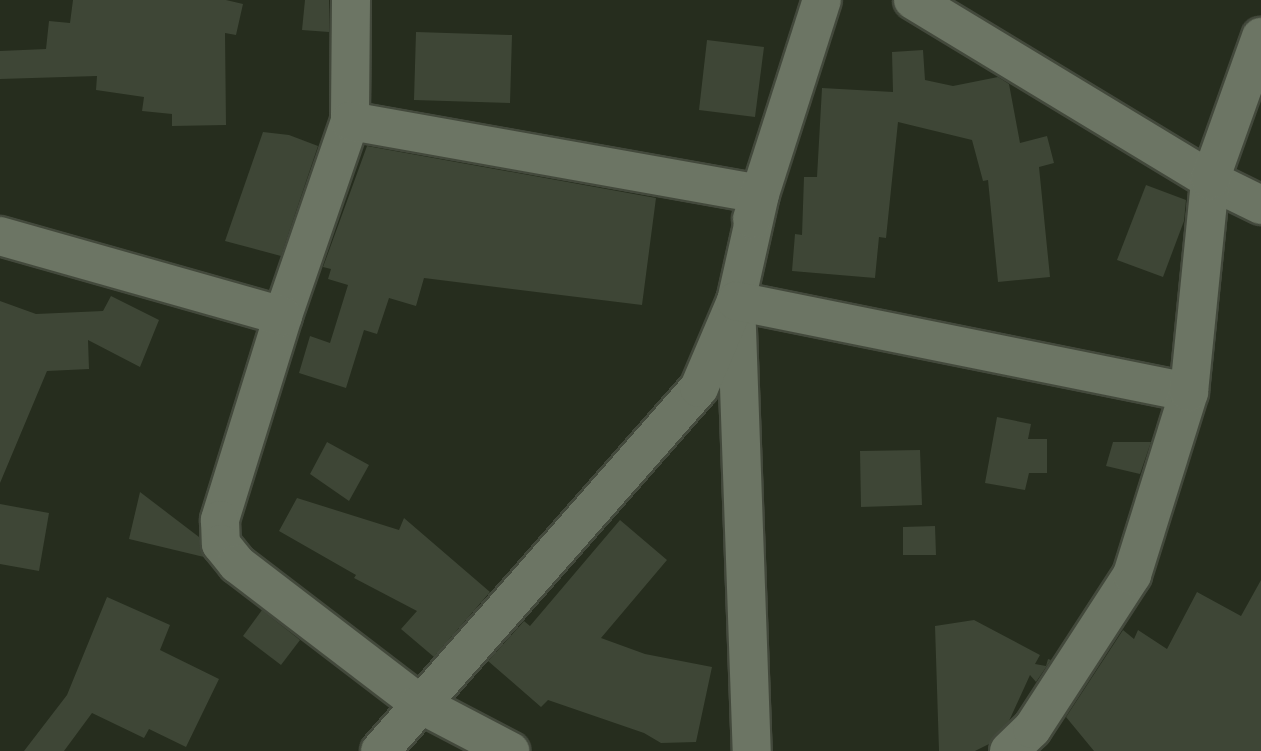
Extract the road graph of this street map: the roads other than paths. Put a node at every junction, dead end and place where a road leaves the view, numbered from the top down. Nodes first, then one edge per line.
1 (351, 0) edge
2 (822, 0) edge
3 (913, 0) edge
4 (1261, 37) edge
5 (349, 121) junction
6 (1210, 180) junction
7 (760, 194) junction
8 (1261, 205) edge
9 (0, 236) edge
10 (736, 301) junction
11 (283, 316) junction
12 (699, 388) junction
13 (1189, 392) junction
14 (419, 704) junction
15 (380, 751) edge
16 (510, 751) edge
17 (752, 751) edge
18 (1009, 751) edge

1 - 5 street
2 - 7 street
3 - 6 street
4 - 6 street
5 - 7 street
5 - 11 street
6 - 8 street
6 - 13 street
7 - 10 street
7 - 12 street
9 - 11 street
10 - 12 street
10 - 13 street
10 - 17 street
11 - 14 street
12 - 14 street
13 - 18 street
14 - 15 street
14 - 16 street

